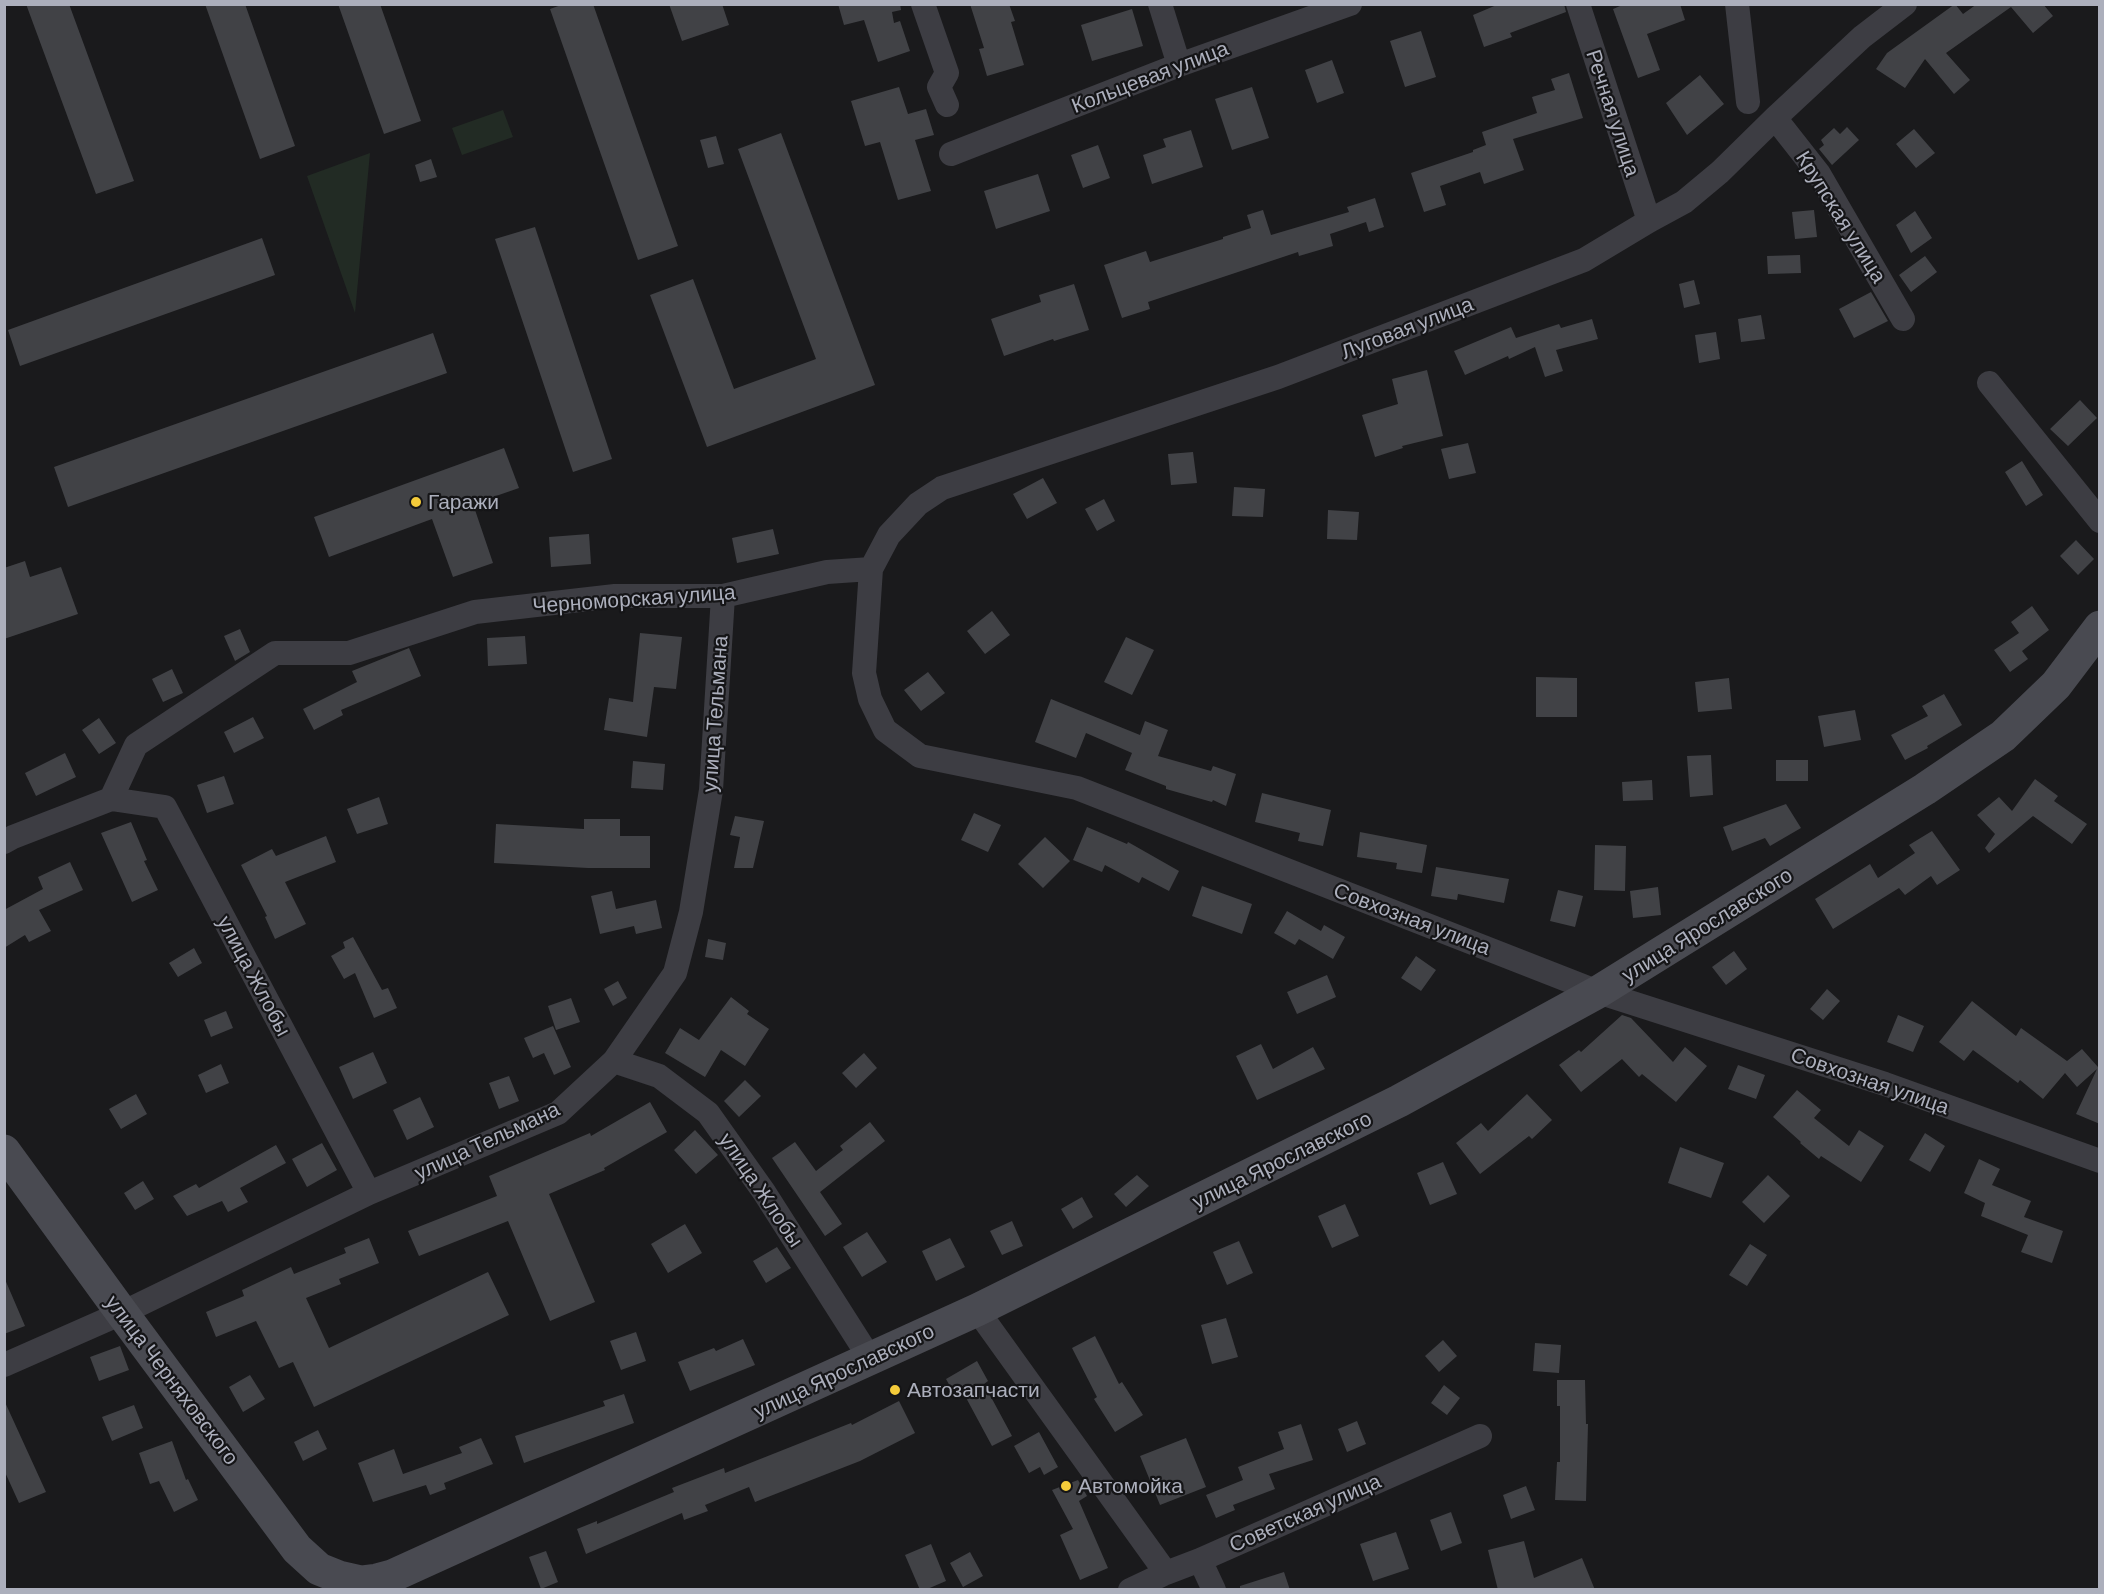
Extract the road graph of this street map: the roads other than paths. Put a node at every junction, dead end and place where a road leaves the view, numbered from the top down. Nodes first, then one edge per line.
1 (923, 4) edge
2 (1160, 4) edge
3 (1350, 4) edge
4 (1578, 4) edge
5 (1737, 4) edge
6 (1905, 4) edge
7 (1179, 65) junction
8 (1748, 102) dead end
9 (947, 105) dead end
10 (1775, 118) junction
11 (951, 154) dead end
12 (1649, 221) junction
13 (1904, 319) dead end
14 (1989, 383) dead end
15 (2100, 521) edge
16 (871, 569) junction
17 (723, 596) junction
18 (2100, 627) edge
19 (111, 799) junction
20 (4, 842) edge
21 (1598, 992) junction
22 (614, 1061) junction
23 (4, 1151) edge
24 (2100, 1161) edge
25 (369, 1193) junction
26 (978, 1310) junction
27 (122, 1313) junction
28 (871, 1360) junction
29 (4, 1365) edge
30 (1480, 1436) dead end
31 (1200, 1560) junction
32 (1166, 1573) junction
33 (372, 1583) edge
34 (1130, 1590) edge
35 (1214, 1590) edge

1 - 9 street
2 - 7 street
3 - 7 street, Кольцевая улица
4 - 12 street, Речная улица
5 - 8 street
6 - 10 street, Луговая улица
7 - 11 street, Кольцевая улица
10 - 12 street, Луговая улица
10 - 13 street, Крупская улица
12 - 16 street, Луговая улица
14 - 15 street
16 - 17 street, Черноморская улица
16 - 21 street, Совхозная улица
17 - 19 street, Черноморская улица
17 - 22 street, улица Тельмана
18 - 21 street, улица Ярославского
19 - 20 street
19 - 25 street, улица Жлобы
21 - 24 street, Совхозная улица
21 - 26 street, улица Ярославского
22 - 25 street, улица Тельмана
22 - 28 street, улица Жлобы
23 - 27 street, улица Черняховского
25 - 27 street, улица Тельмана
26 - 28 street, улица Ярославского
26 - 32 street
27 - 29 street, улица Тельмана
27 - 33 street, улица Черняховского
28 - 33 street, улица Ярославского
30 - 31 street, Советская улица
31 - 32 street, Советская улица
31 - 35 street
32 - 34 street, Советская улица

